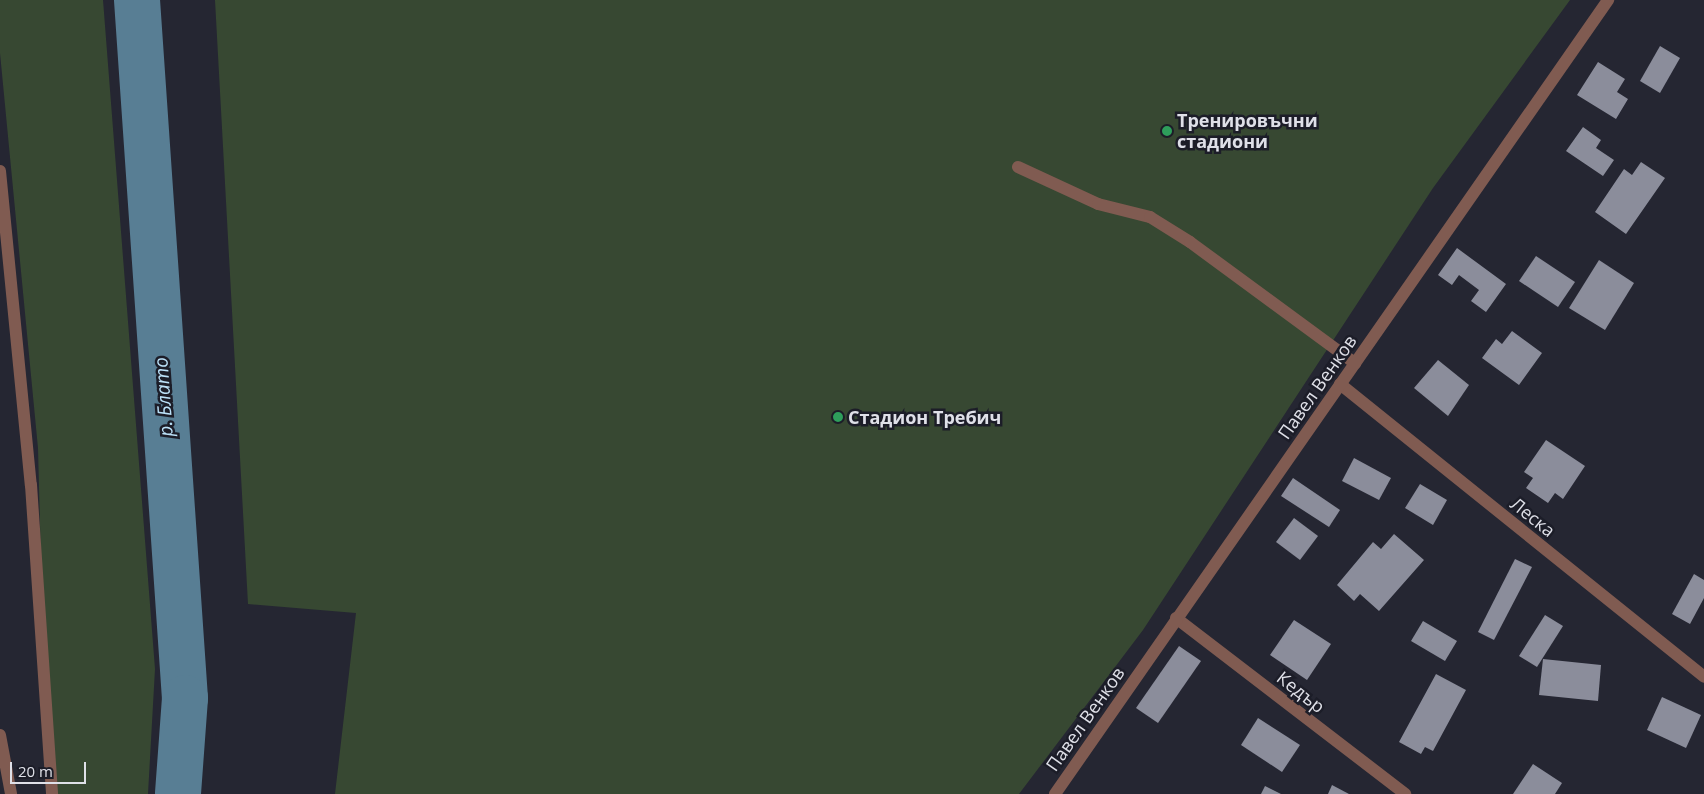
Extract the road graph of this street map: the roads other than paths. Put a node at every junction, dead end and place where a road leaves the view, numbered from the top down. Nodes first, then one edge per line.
1 (1608, 0) edge
2 (1018, 167) dead end
3 (0, 171) edge
4 (1356, 363) junction
5 (1340, 384) junction
6 (1176, 618) junction
7 (1704, 677) edge
8 (0, 736) edge
9 (11, 794) edge
10 (52, 794) edge
11 (1054, 794) edge
12 (1405, 794) edge

1 - 4 street, Павел Венков
2 - 4 street
3 - 10 street
4 - 5 street, Павел Венков
5 - 6 street, Павел Венков
5 - 7 street, Леска
6 - 11 street, Павел Венков
6 - 12 street, Кедър
8 - 9 street

